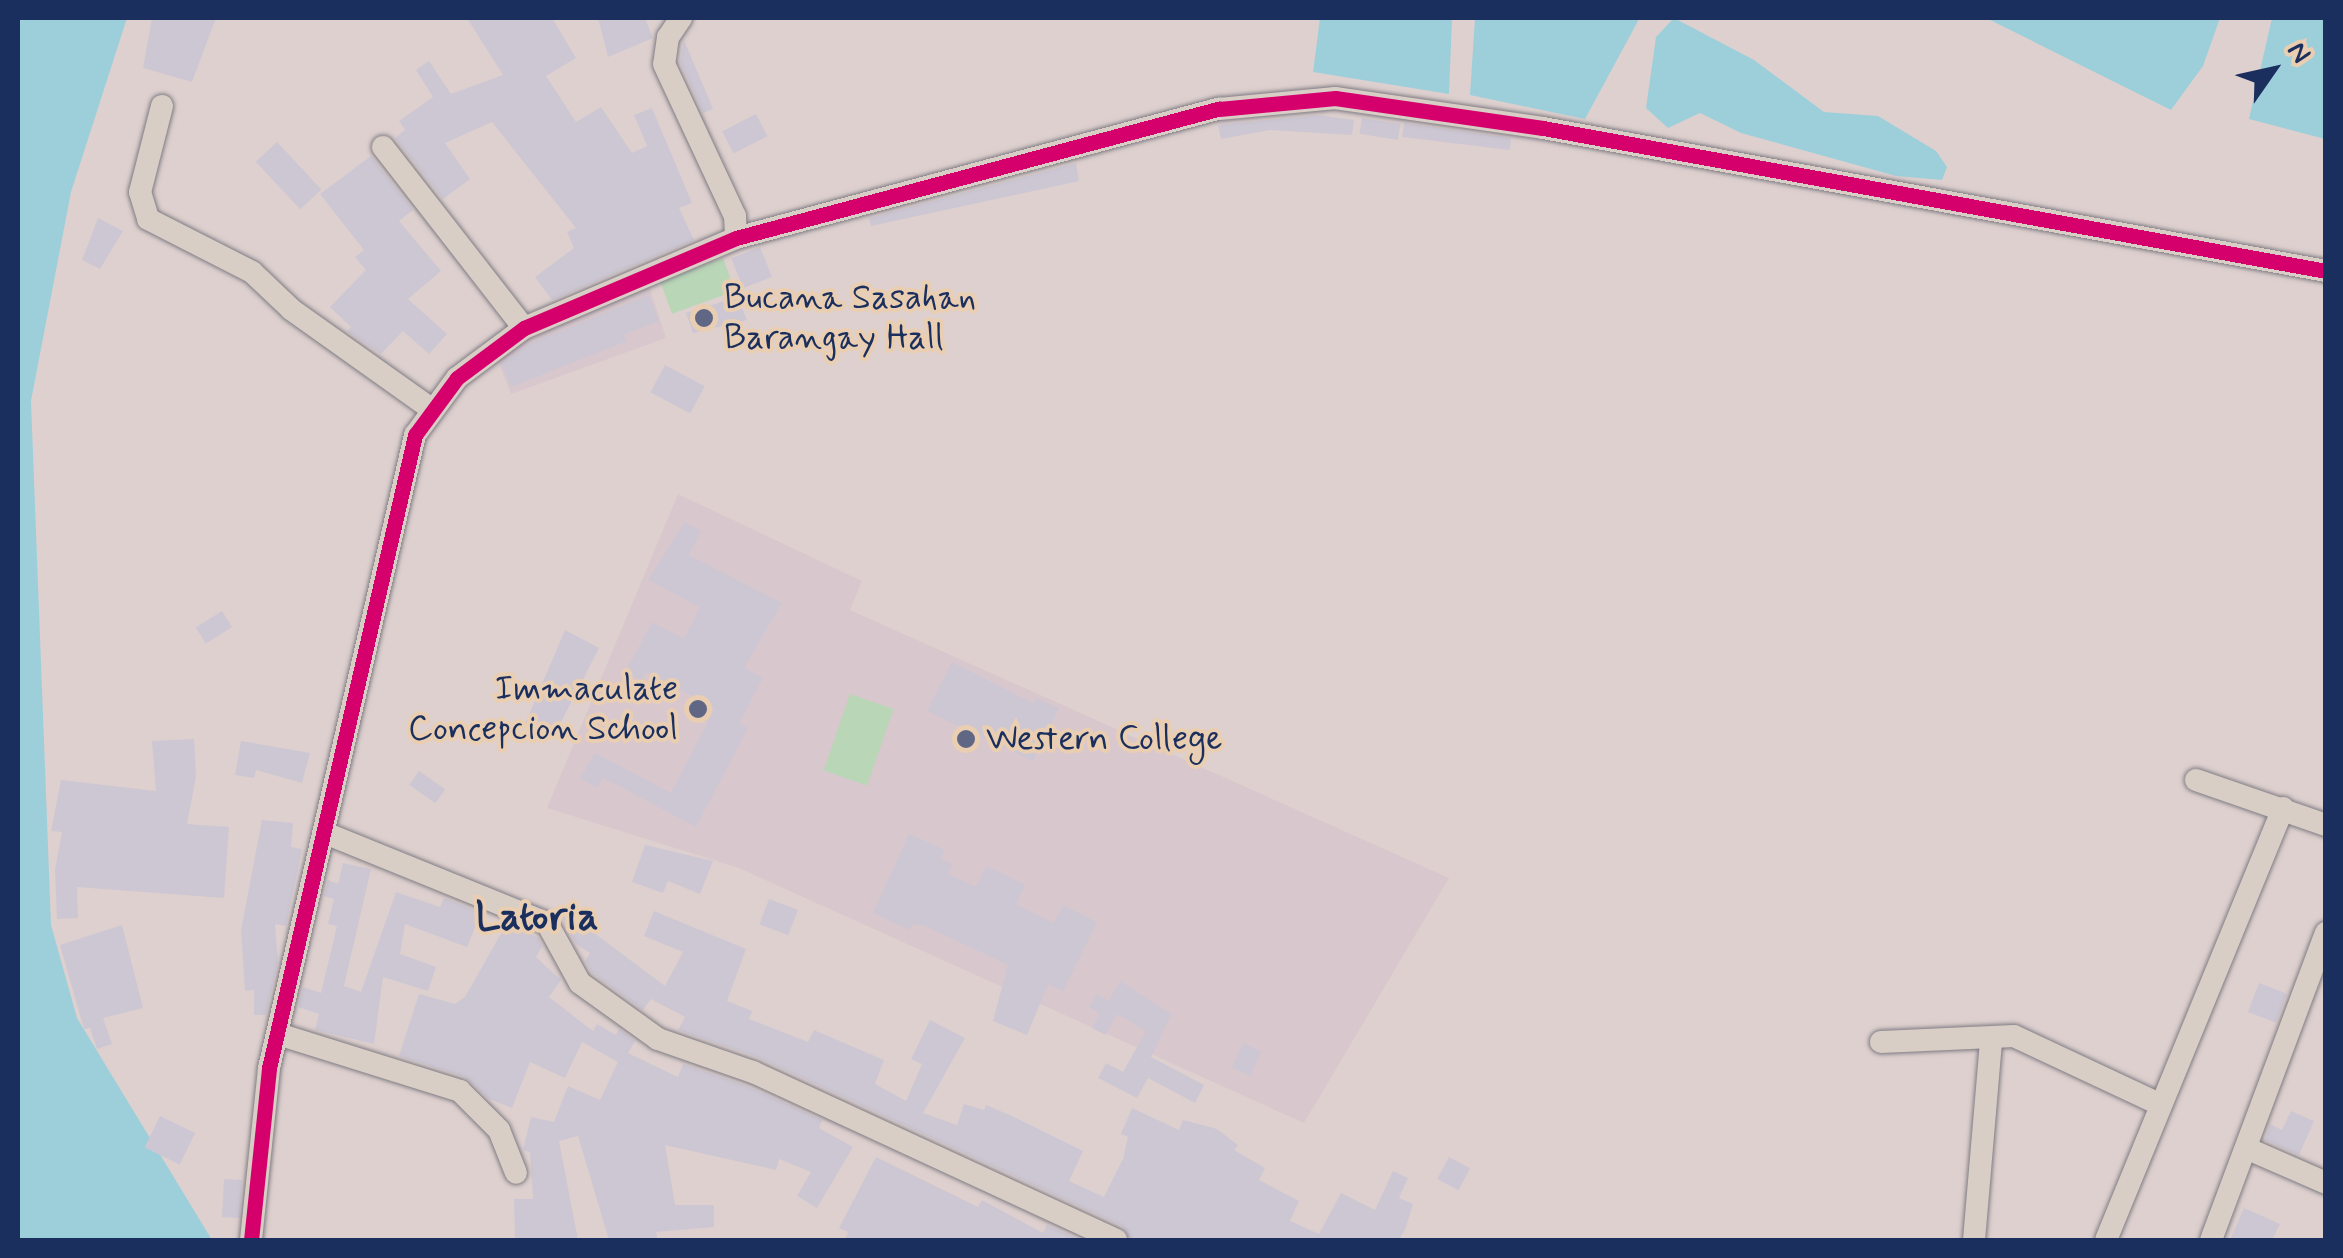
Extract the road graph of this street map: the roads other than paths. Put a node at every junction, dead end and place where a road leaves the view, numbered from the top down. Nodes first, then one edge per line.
1 (674, 21) edge
2 (162, 106) dead end
3 (383, 148) dead end
4 (736, 238) junction
5 (2326, 271) edge
6 (524, 328) junction
7 (430, 408) junction
8 (2196, 780) dead end
9 (2283, 808) junction
10 (2326, 825) edge
11 (326, 833) junction
12 (2326, 933) edge
13 (278, 1034) junction
14 (1991, 1040) junction
15 (1881, 1042) dead end
16 (2161, 1104) junction
17 (2246, 1148) junction
18 (516, 1173) dead end
19 (2326, 1183) edge
20 (251, 1240) edge
21 (1116, 1240) edge
22 (1974, 1240) edge
23 (2106, 1240) edge
24 (2211, 1240) edge

1 - 4 street
2 - 7 street
3 - 6 street
4 - 5 street
4 - 6 street
6 - 7 street
7 - 11 street
8 - 9 street
9 - 10 street
9 - 16 street
11 - 13 street
11 - 21 street
12 - 17 street
13 - 18 street
13 - 20 street
14 - 15 street
14 - 16 street
14 - 22 street
16 - 23 street
17 - 19 street
17 - 24 street

